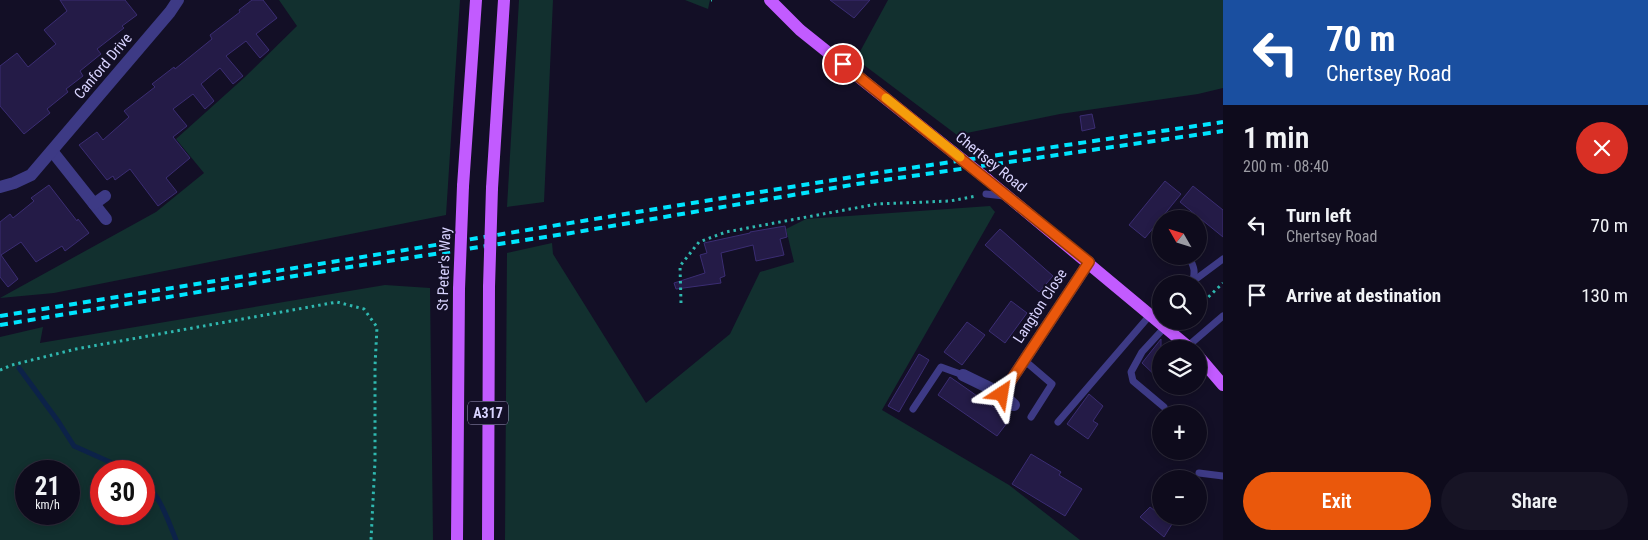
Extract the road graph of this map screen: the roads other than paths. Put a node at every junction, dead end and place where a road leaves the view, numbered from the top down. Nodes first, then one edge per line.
1 (178, 0) edge
2 (476, 0) edge
3 (504, 0) edge
4 (774, 1) edge
5 (52, 151) junction
6 (0, 187) edge
7 (986, 194) road end
8 (105, 196) dead end
9 (1007, 196) junction
10 (94, 204) junction
11 (106, 219) dead end
12 (1223, 258) edge
13 (1089, 262) junction
14 (1201, 275) edge
15 (1152, 315) edge
16 (1223, 316) edge
17 (1152, 328) edge
18 (1154, 330) edge
19 (1169, 330) edge
20 (1181, 340) edge
21 (1197, 340) edge
22 (1024, 360) junction
23 (1207, 366) edge
24 (963, 375) joint
25 (1223, 385) edge
26 (1002, 394) junction
27 (1014, 405) dead end
28 (1162, 405) edge
29 (913, 409) dead end
30 (1032, 417) dead end
31 (1058, 422) dead end
32 (1207, 474) edge
33 (1223, 476) edge
34 (457, 540) edge
35 (488, 540) edge

1 - 5 street, Canford Drive
2 - 34 main road, St Peter's Way / A317, bridge
3 - 35 main road, A317, bridge
4 - 9 main road, Chertsey Road, bridge
5 - 6 street, Canford Drive
5 - 10 street
7 - 9 lane
8 - 10 street
9 - 13 main road, Chertsey Road
10 - 11 street
12 - 14 lane
13 - 15 main road, Chertsey Road
13 - 22 street, Langton Close
16 - 21 lane
17 - 31 lane
18 - 28 lane
19 - 20 main road, Chertsey Road
22 - 26 street, Langton Close
22 - 30 lane
23 - 25 main road
24 - 26 street
24 - 29 lane
26 - 27 street
32 - 33 lane

